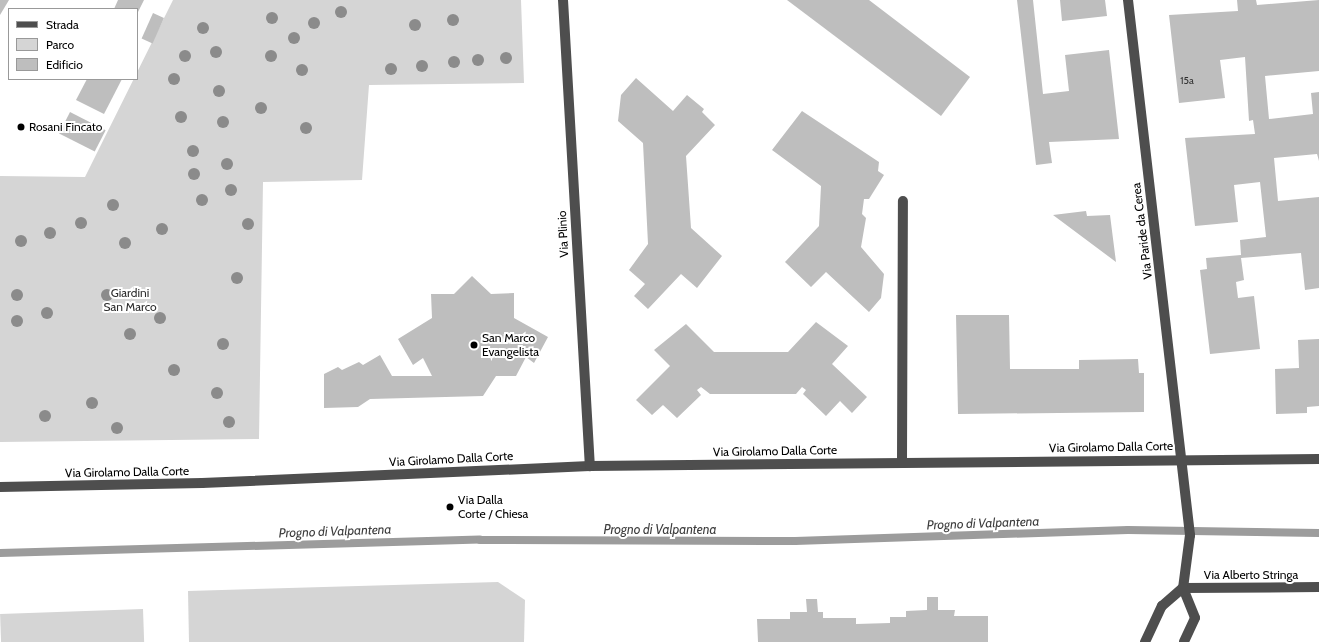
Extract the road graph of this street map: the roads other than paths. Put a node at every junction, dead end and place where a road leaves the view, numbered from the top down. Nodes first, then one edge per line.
1 (563, 0) edge
2 (1128, 0) edge
3 (904, 200) dead end
4 (1182, 459) junction
5 (1319, 460) edge
6 (902, 462) junction
7 (590, 466) junction
8 (0, 487) edge
9 (1319, 587) edge
10 (1183, 588) junction
11 (1145, 642) edge
12 (1184, 642) edge

1 - 7 street, Via Plinio
2 - 4 street, Via Paride da Cerea
3 - 6 street
4 - 5 street, Via Girolamo Dalla Corte
4 - 6 street, Via Girolamo Dalla Corte
4 - 10 street, Via Paride da Cerea
6 - 7 street, Via Girolamo Dalla Corte
7 - 8 street, Via Girolamo Dalla Corte
9 - 10 street, Via Alberto Stringa
10 - 11 street
10 - 12 street

